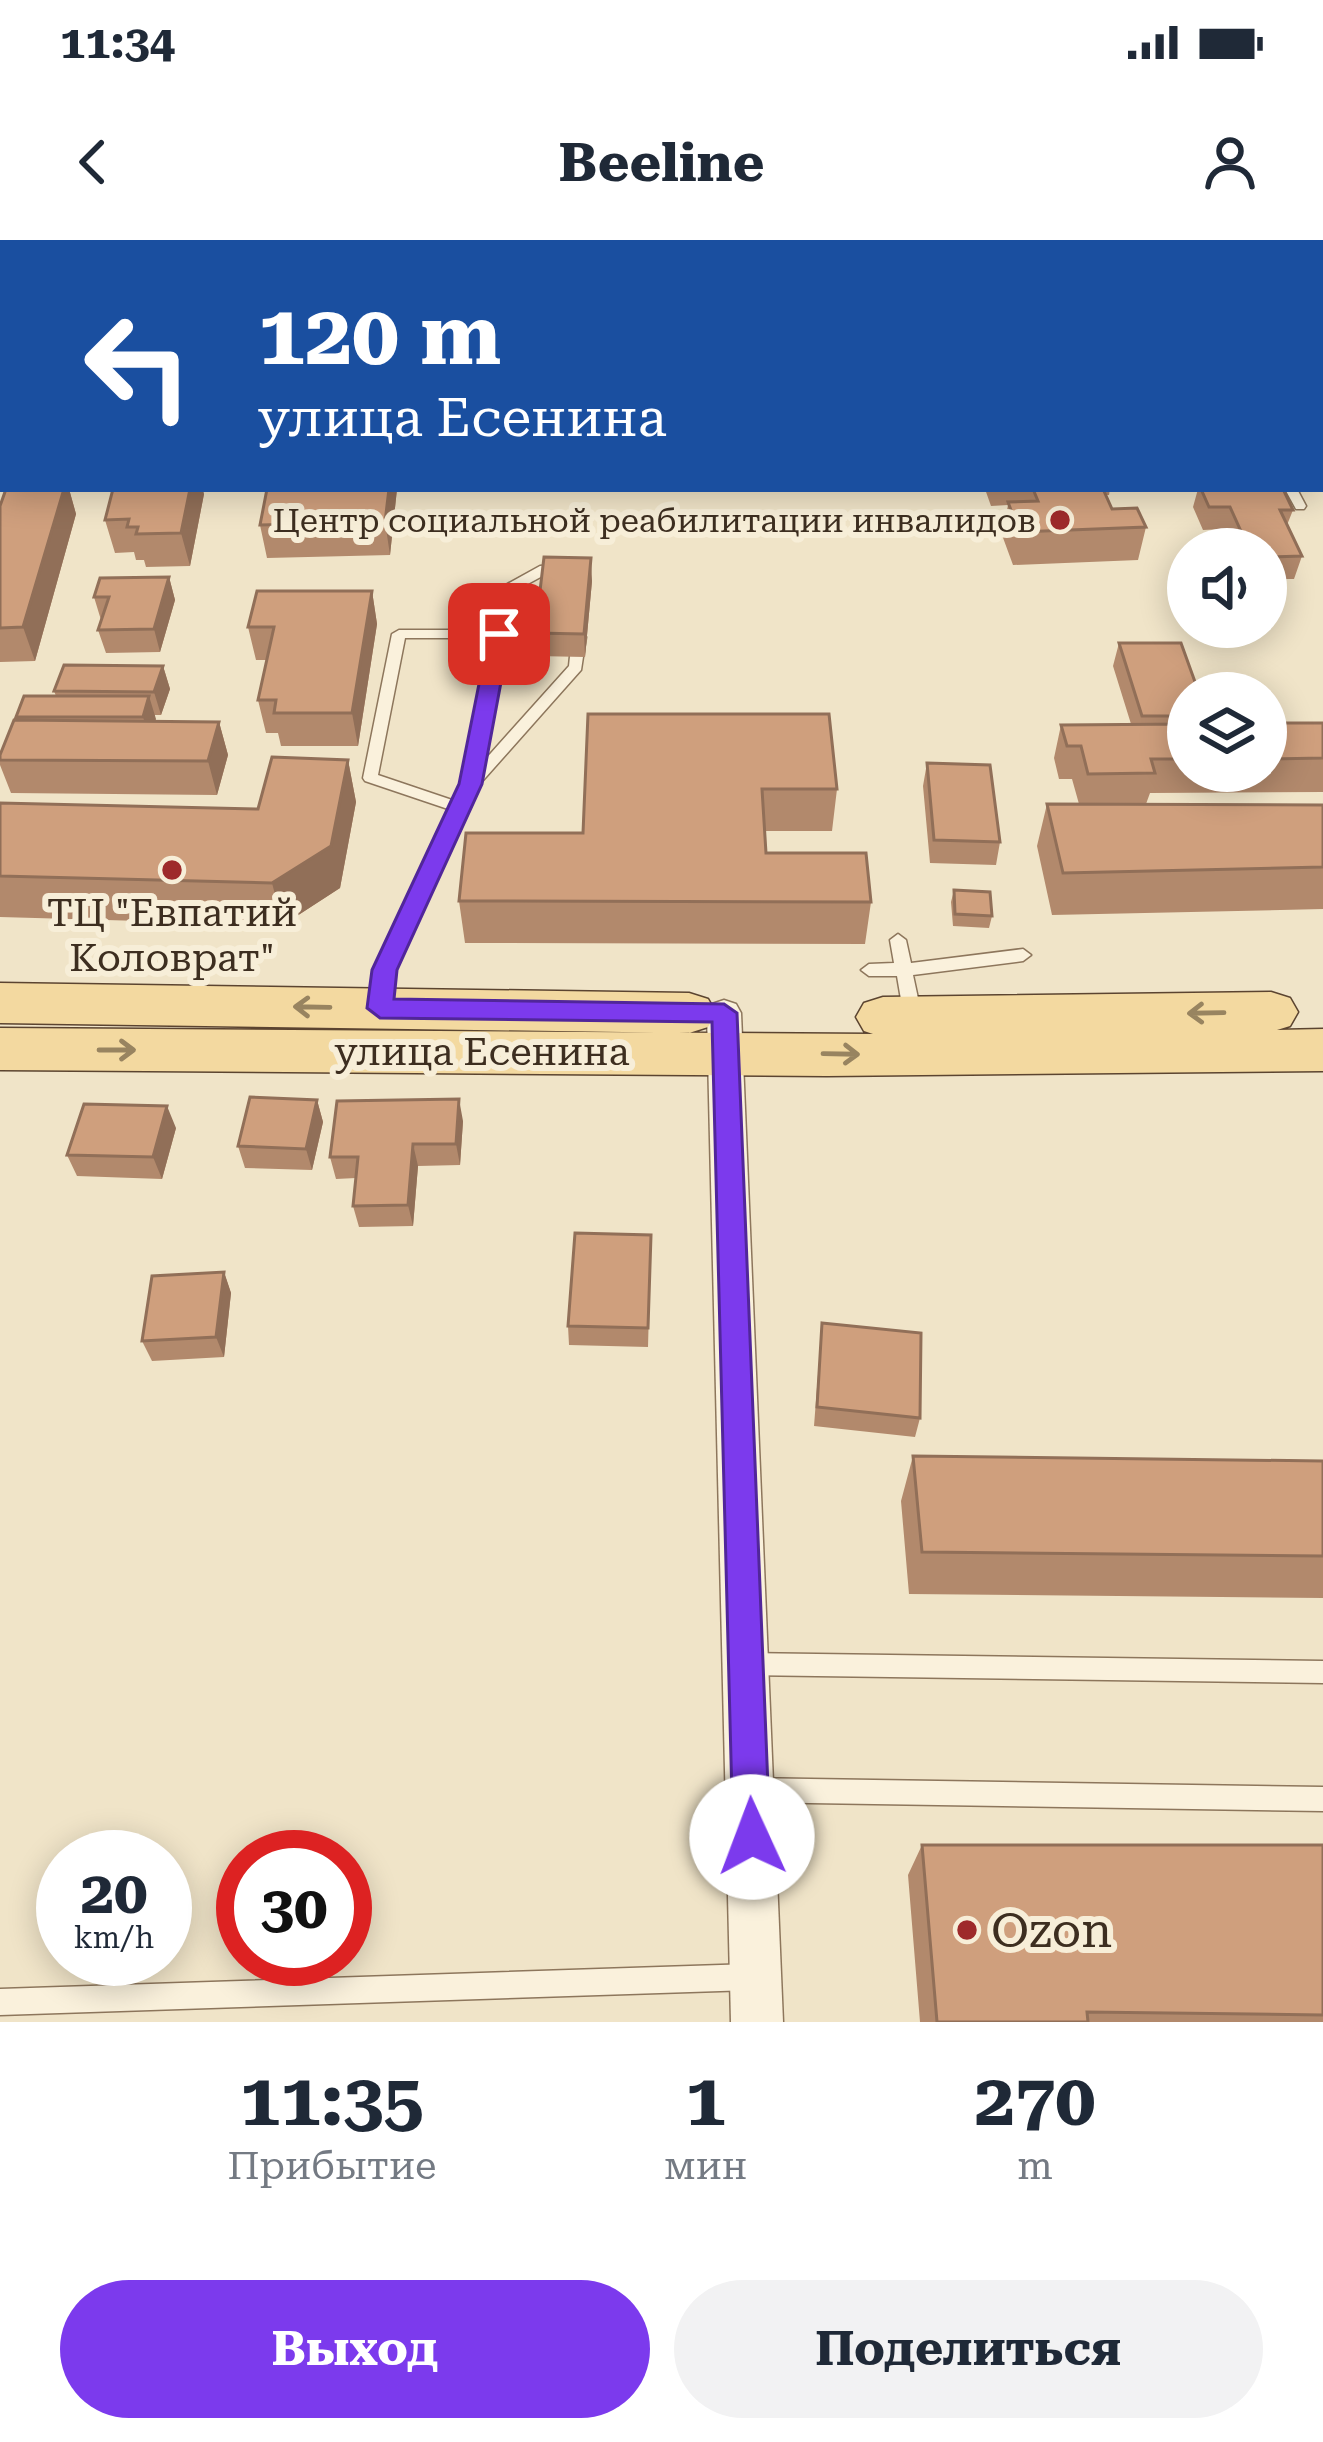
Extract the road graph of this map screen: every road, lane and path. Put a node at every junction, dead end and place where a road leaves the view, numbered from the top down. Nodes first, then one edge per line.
1 (1293, 492) edge
2 (1300, 506) dead end
3 (585, 572) edge
4 (581, 610) edge
5 (499, 634) junction
6 (471, 784) junction
7 (460, 808) junction
8 (898, 940) dead end
9 (1023, 955) dead end
10 (869, 970) dead end
11 (908, 994) junction
12 (0, 1003) edge
13 (380, 1008) junction
14 (1323, 1011) edge
15 (724, 1032) junction
16 (0, 1049) edge
17 (1323, 1050) edge
18 (747, 1664) junction
19 (1323, 1672) edge
20 (750, 1790) junction
21 (1323, 1799) edge
22 (755, 1977) junction
23 (0, 2002) edge
24 (757, 2022) edge

1 - 2 lane
3 - 5 lane
4 - 6 lane
5 - 6 lane
5 - 7 lane
6 - 7 lane
7 - 13 lane
8 - 11 lane
9 - 11 lane
10 - 11 lane
14 -> 11 main road, улица Есенина
11 - 15 main road, улица Есенина
13 -> 12 main road, улица Есенина
13 - 15 main road, улица Есенина
16 -> 15 main road, улица Есенина
15 -> 17 main road, улица Есенина
15 - 18 street
18 - 19 lane
18 - 20 street
20 - 21 lane
20 - 22 street
22 - 23 lane
22 - 24 street

